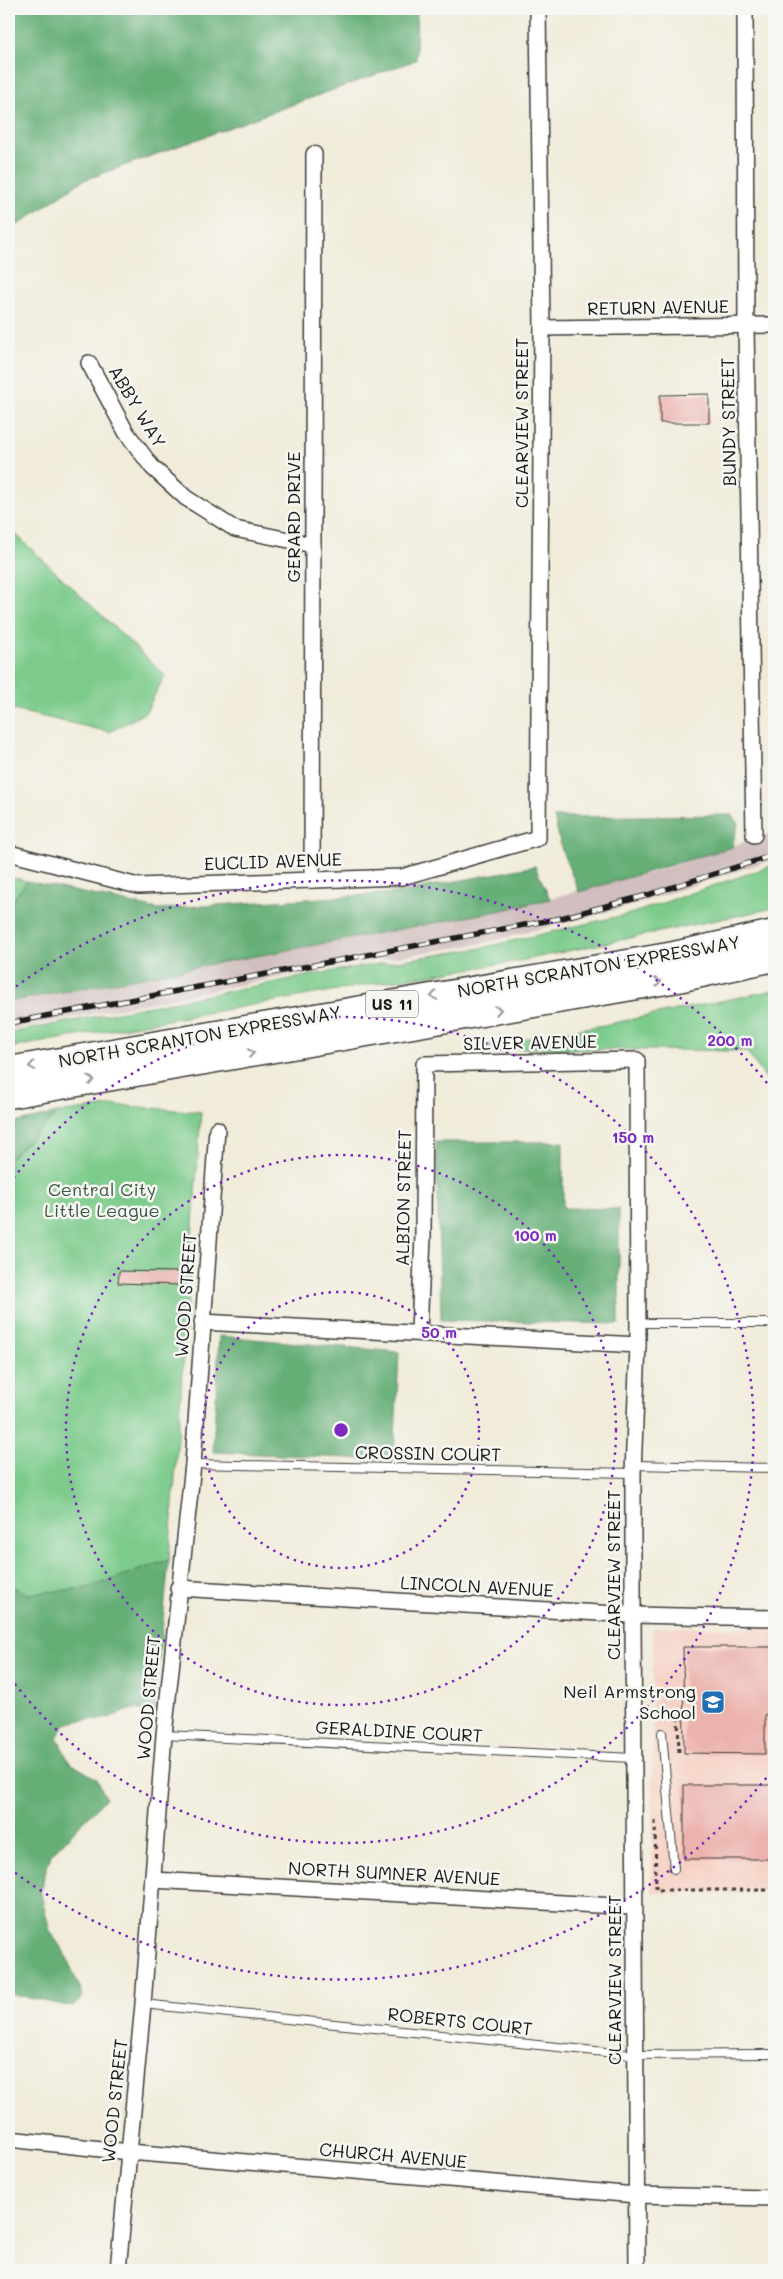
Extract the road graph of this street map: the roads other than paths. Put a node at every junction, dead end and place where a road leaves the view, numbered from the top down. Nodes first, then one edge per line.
1 (538, 9) edge
2 (745, 9) edge
3 (314, 154) dead end
4 (746, 325) junction
5 (774, 325) edge
6 (542, 328) junction
7 (89, 363) dead end
8 (313, 544) junction
9 (754, 835) dead end
10 (538, 838) joint
11 (9, 853) edge
12 (312, 880) junction
13 (774, 934) edge
14 (774, 958) edge
15 (637, 1060) joint
16 (424, 1064) joint
17 (9, 1070) edge
18 (9, 1094) edge
19 (217, 1129) dead end
20 (202, 1322) junction
21 (638, 1323) junction
22 (774, 1323) edge
23 (419, 1333) junction
24 (638, 1345) junction
25 (193, 1464) junction
26 (774, 1468) edge
27 (634, 1469) junction
28 (178, 1588) junction
29 (633, 1616) junction
30 (774, 1618) edge
31 (662, 1732) dead end
32 (164, 1735) junction
33 (633, 1758) junction
34 (674, 1869) dead end
35 (153, 1880) junction
36 (634, 1907) junction
37 (143, 2004) junction
38 (774, 2054) edge
39 (634, 2055) junction
40 (9, 2139) edge
41 (129, 2152) junction
42 (636, 2195) junction
43 (774, 2198) edge
44 (118, 2270) edge
45 (637, 2270) edge

1 - 6 street, CLEARVIEW STREET
2 - 4 street, BUNDY STREET
3 - 8 street, GERARD DRIVE
4 - 5 street, RETURN AVENUE
4 - 6 street, RETURN AVENUE
4 - 9 street, BUNDY STREET
6 - 10 street, CLEARVIEW STREET
7 - 8 street, ABBY WAY
8 - 12 street, GERARD DRIVE
10 - 12 street, EUCLID AVENUE
11 - 12 street, EUCLID AVENUE
13 -> 17 highway, NORTH SCRANTON EXPRESSWAY / US 11
18 -> 14 highway, NORTH SCRANTON EXPRESSWAY / US 11
15 - 16 street, SILVER AVENUE
15 - 21 street, CLEARVIEW STREET
16 - 23 street, ALBION STREET
19 - 20 street, WOOD STREET
20 - 23 street
20 - 25 street, WOOD STREET
21 - 22 lane
21 - 24 street, CLEARVIEW STREET
23 - 24 street
24 - 27 street, CLEARVIEW STREET
25 - 27 lane, CROSSIN COURT
25 - 28 street, WOOD STREET
26 - 27 lane, CROSSIN COURT
27 - 29 street, CLEARVIEW STREET
28 - 29 street, LINCOLN AVENUE
28 - 32 street, WOOD STREET
29 - 30 street, LINCOLN AVENUE
29 - 33 street, CLEARVIEW STREET
31 - 34 lane
32 - 33 lane, GERALDINE COURT
32 - 35 street, WOOD STREET
33 - 36 street, CLEARVIEW STREET
35 - 36 street, NORTH SUMNER AVENUE
35 - 37 street, WOOD STREET
36 - 39 street, CLEARVIEW STREET
37 - 39 lane, ROBERTS COURT
37 - 41 street, WOOD STREET
38 - 39 lane, ROBERTS COURT
39 - 42 street, CLEARVIEW STREET
40 - 41 street, CHURCH AVENUE
41 - 42 street, CHURCH AVENUE
41 - 44 street, WOOD STREET
42 - 43 street, CHURCH AVENUE
42 - 45 street, CLEARVIEW STREET

